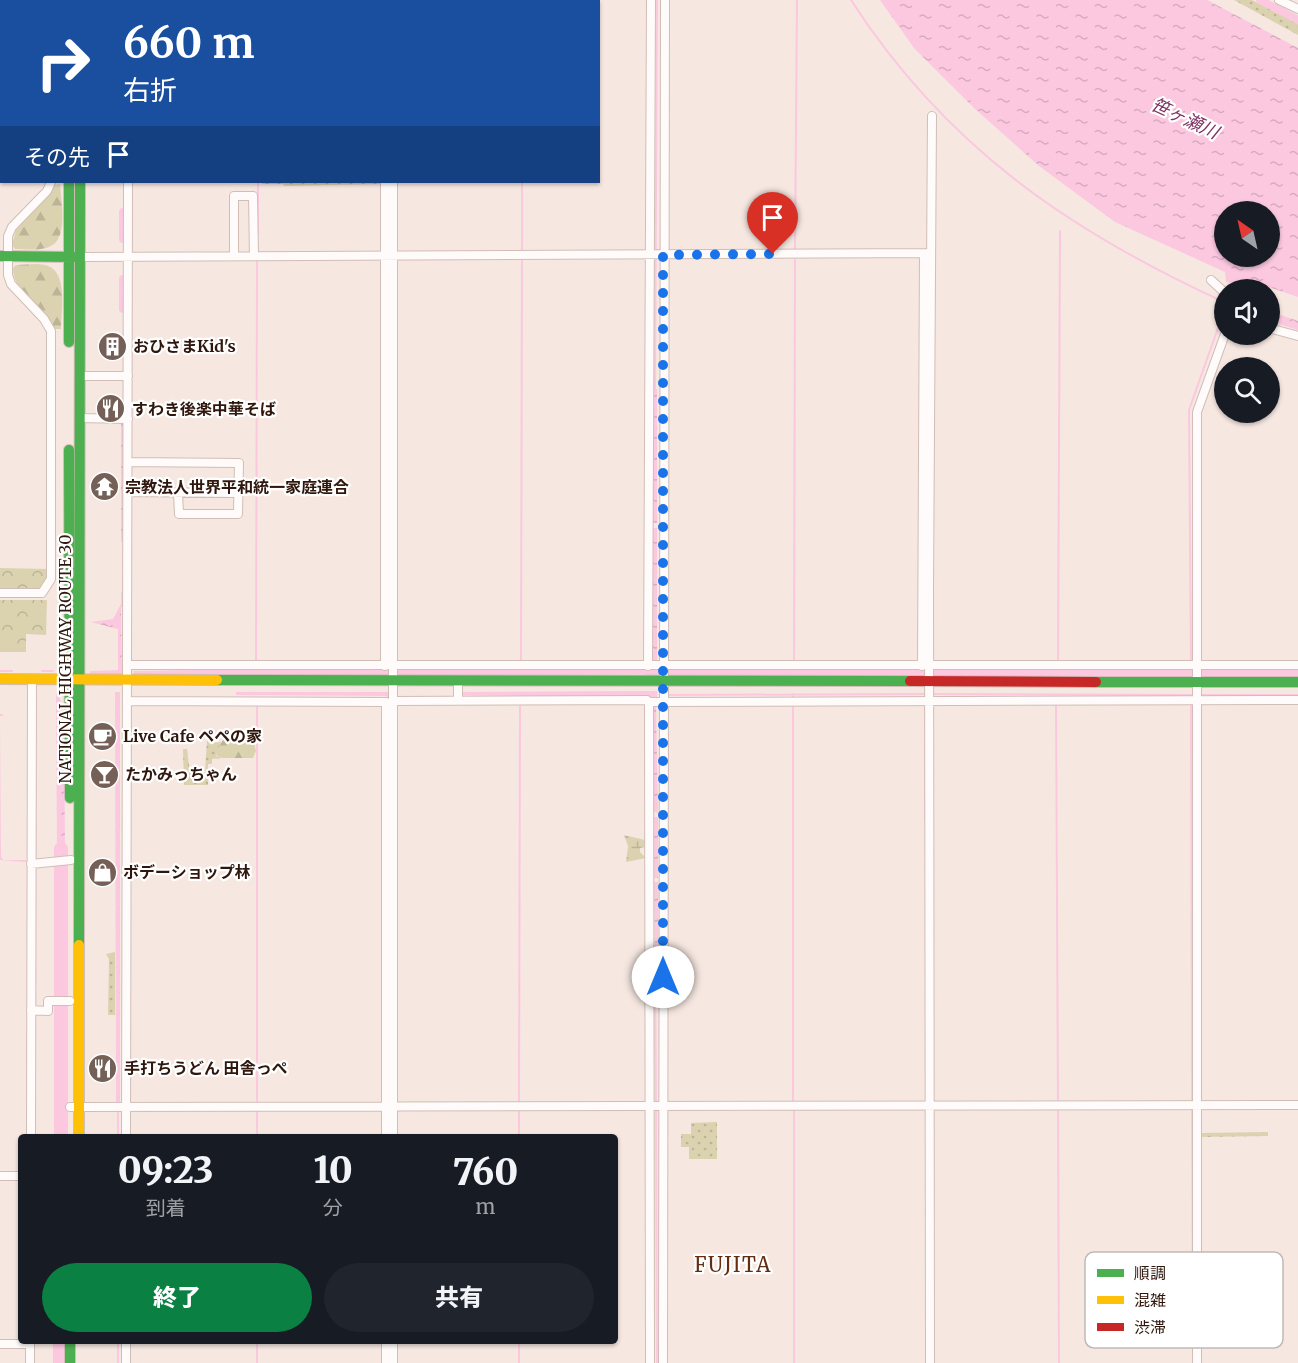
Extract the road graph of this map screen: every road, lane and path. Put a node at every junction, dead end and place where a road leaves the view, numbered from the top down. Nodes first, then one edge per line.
1 (651, 0) edge
2 (665, 0) edge
3 (1280, 0) edge
4 (1298, 9) edge
5 (932, 116) dead end
6 (50, 183) edge
7 (69, 183) edge
8 (80, 183) edge
9 (128, 183) edge
10 (385, 183) edge
11 (393, 183) edge
12 (927, 253) junction
13 (389, 255) junction
14 (656, 255) junction
15 (4, 256) edge
16 (128, 256) junction
17 (234, 256) junction
18 (254, 256) junction
19 (75, 257) junction
20 (1211, 280) dead end
21 (1214, 283) edge
22 (1280, 331) edge
23 (1298, 336) edge
24 (1221, 345) edge
25 (79, 376) junction
26 (124, 376) junction
27 (656, 386) junction
28 (79, 418) junction
29 (128, 419) junction
30 (128, 462) junction
31 (128, 492) junction
32 (178, 493) junction
33 (238, 493) junction
34 (655, 526) junction
35 (0, 594) edge
36 (128, 665) junction
37 (1298, 665) edge
38 (0, 679) edge
39 (32, 680) junction
40 (69, 680) junction
41 (81, 680) junction
42 (128, 681) junction
43 (1298, 682) edge
44 (658, 684) junction
45 (927, 685) junction
46 (1195, 687) junction
47 (392, 688) junction
48 (458, 692) junction
49 (1298, 700) edge
50 (128, 701) junction
51 (64, 860) junction
52 (31, 864) junction
53 (68, 1001) junction
54 (31, 1010) junction
55 (1194, 1105) junction
56 (1298, 1105) edge
57 (121, 1107) junction
58 (389, 1107) junction
59 (656, 1107) junction
60 (75, 1108) junction
61 (927, 1108) junction
62 (31, 1134) edge
63 (71, 1134) edge
64 (79, 1134) edge
65 (126, 1134) edge
66 (386, 1134) edge
67 (393, 1134) edge
68 (0, 1176) edge
69 (18, 1176) edge
70 (1196, 1252) edge
71 (18, 1343) edge
72 (0, 1344) edge
73 (30, 1344) edge
74 (70, 1344) edge
75 (80, 1344) edge
76 (126, 1344) edge
77 (386, 1344) edge
78 (393, 1344) edge
79 (1197, 1348) edge
80 (30, 1363) edge
81 (70, 1363) edge
82 (80, 1363) edge
83 (126, 1363) edge
84 (386, 1363) edge
85 (393, 1363) edge
86 (650, 1363) edge
87 (663, 1363) edge
88 (930, 1363) edge
89 (1197, 1363) edge

1 - 14 street
2 - 14 street
3 - 4 street
5 - 12 street
6 - 15 street
7 - 19 main road, NATIONAL HIGHWAY ROUTE 30
8 - 19 main road, NATIONAL HIGHWAY ROUTE 30
9 - 16 street
10 - 13 street
11 - 13 street
12 - 14 street
12 - 45 street
13 - 14 street
13 - 18 street
13 - 47 street
14 - 27 street
14 - 27 street
15 - 19 main road
15 - 35 street
16 - 17 street
16 - 19 street
16 - 26 street
17 - 18 street
17 - 18 street
19 - 25 main road, NATIONAL HIGHWAY ROUTE 30
19 - 40 main road, NATIONAL HIGHWAY ROUTE 30
20 - 21 street
22 - 23 street
24 - 46 street
25 - 26 street
25 - 28 main road, NATIONAL HIGHWAY ROUTE 30
26 - 29 street
27 - 34 street
27 - 34 street
28 - 29 street
28 - 41 main road, NATIONAL HIGHWAY ROUTE 30
29 - 30 street
30 - 31 street
30 - 33 street
31 - 32 street
31 - 36 street
32 - 33 street
32 - 33 street
34 - 44 street
34 - 44 street
36 - 42 street
36 - 47 street
37 - 46 street
38 - 39 main road
39 - 40 main road
39 - 52 street
40 - 41 main road
40 - 51 main road, NATIONAL HIGHWAY ROUTE 30
41 - 42 main road
41 - 60 main road, NATIONAL HIGHWAY ROUTE 30
42 - 47 main road
42 - 50 street
43 - 46 main road
44 - 45 main road
44 - 45 street
44 - 45 street
44 - 47 street
44 - 48 main road
44 - 48 street
44 - 59 street
44 - 59 street
45 - 46 main road
45 - 46 street
45 - 46 street
45 - 61 street
46 - 49 street
46 - 55 street
47 - 48 main road
47 - 48 street
47 - 50 street
47 - 58 street
50 - 57 street
51 - 52 street
51 - 53 main road, NATIONAL HIGHWAY ROUTE 30
52 - 54 street
53 - 54 street
53 - 60 main road, NATIONAL HIGHWAY ROUTE 30
54 - 62 street
55 - 56 street
55 - 61 street
55 - 70 street
57 - 58 street
57 - 60 street
57 - 65 street
58 - 59 street
58 - 66 street
58 - 67 street
59 - 61 street
59 - 86 street
59 - 87 street
60 - 63 main road, NATIONAL HIGHWAY ROUTE 30
60 - 64 main road, NATIONAL HIGHWAY ROUTE 30
61 - 88 street
68 - 69 street
71 - 72 street
73 - 80 street
74 - 81 main road
75 - 82 main road
76 - 83 street
77 - 84 street
78 - 85 street
79 - 89 street

